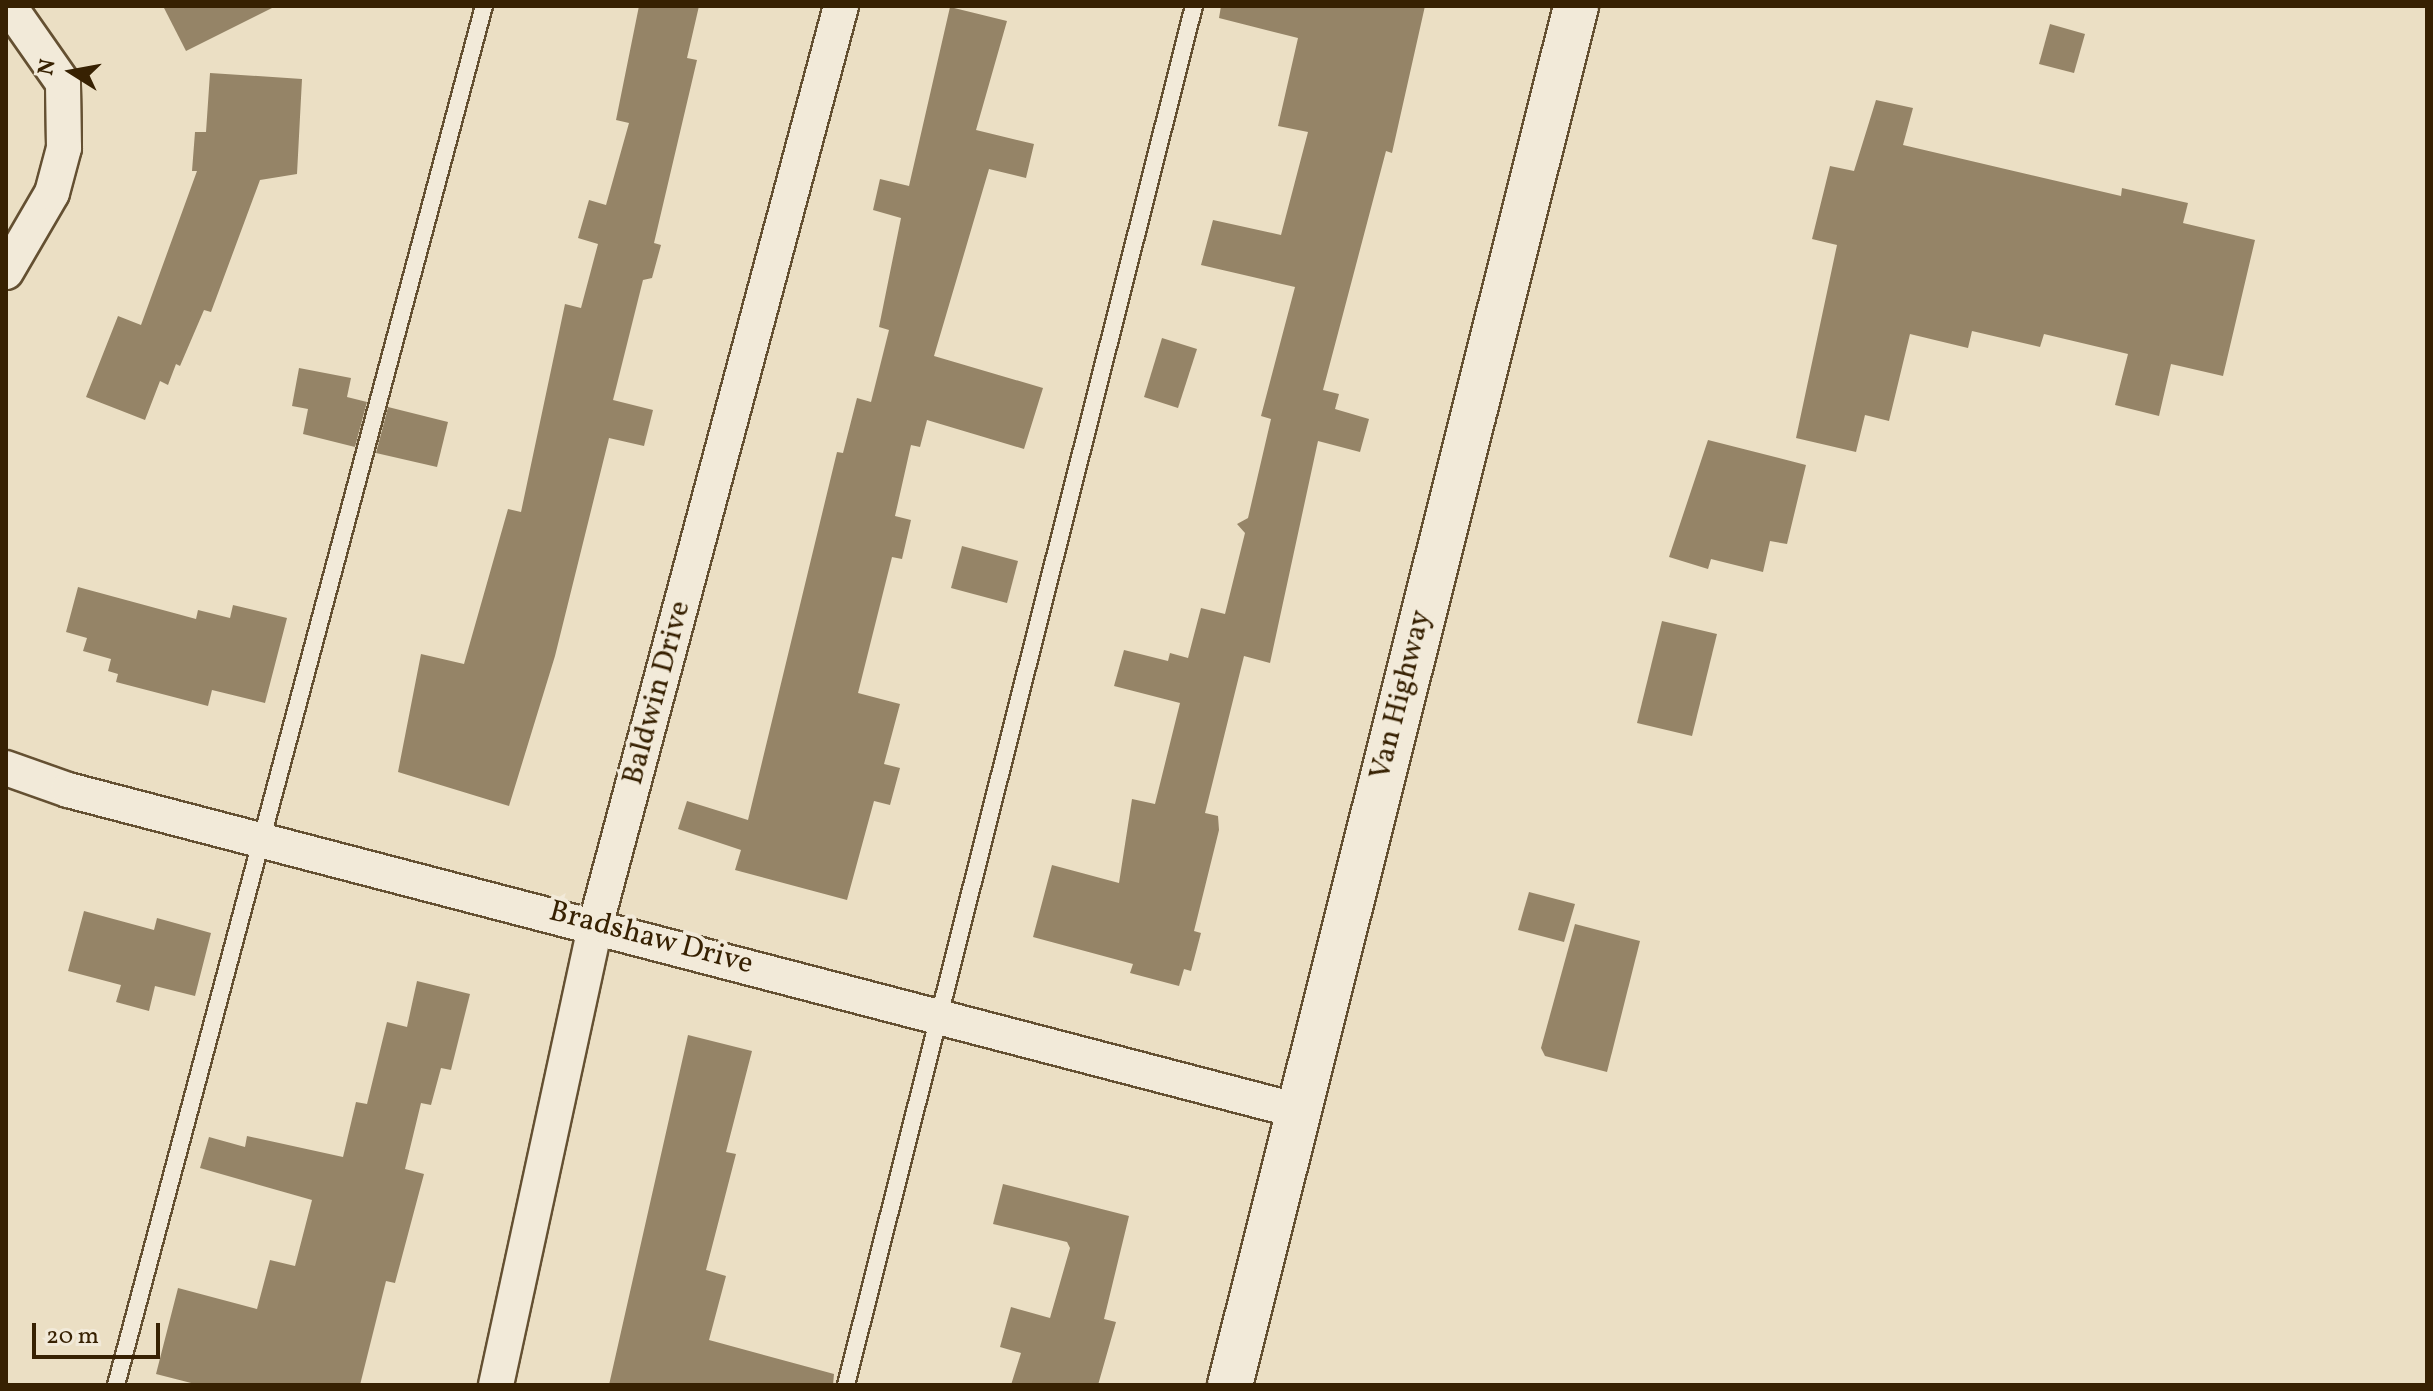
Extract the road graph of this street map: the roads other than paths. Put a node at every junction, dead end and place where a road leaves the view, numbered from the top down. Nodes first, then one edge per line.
1 (9, 6) edge
2 (484, 6) edge
3 (841, 6) edge
4 (1194, 6) edge
5 (1576, 6) edge
6 (6, 272) edge
7 (6, 768) edge
8 (261, 839) junction
9 (596, 923) junction
10 (940, 1015) junction
11 (1295, 1110) junction
12 (116, 1385) edge
13 (496, 1385) edge
14 (846, 1385) edge
15 (1230, 1385) edge

1 - 6 street
2 - 8 lane
3 - 9 street, Baldwin Drive
4 - 10 lane
5 - 11 main road, Van Highway
7 - 8 street, Bradshaw Drive
8 - 9 street, Bradshaw Drive
8 - 12 lane
9 - 10 street, Bradshaw Drive
9 - 13 street, Baldwin Drive
10 - 11 street, Bradshaw Drive
10 - 14 lane
11 - 15 main road, Van Highway

